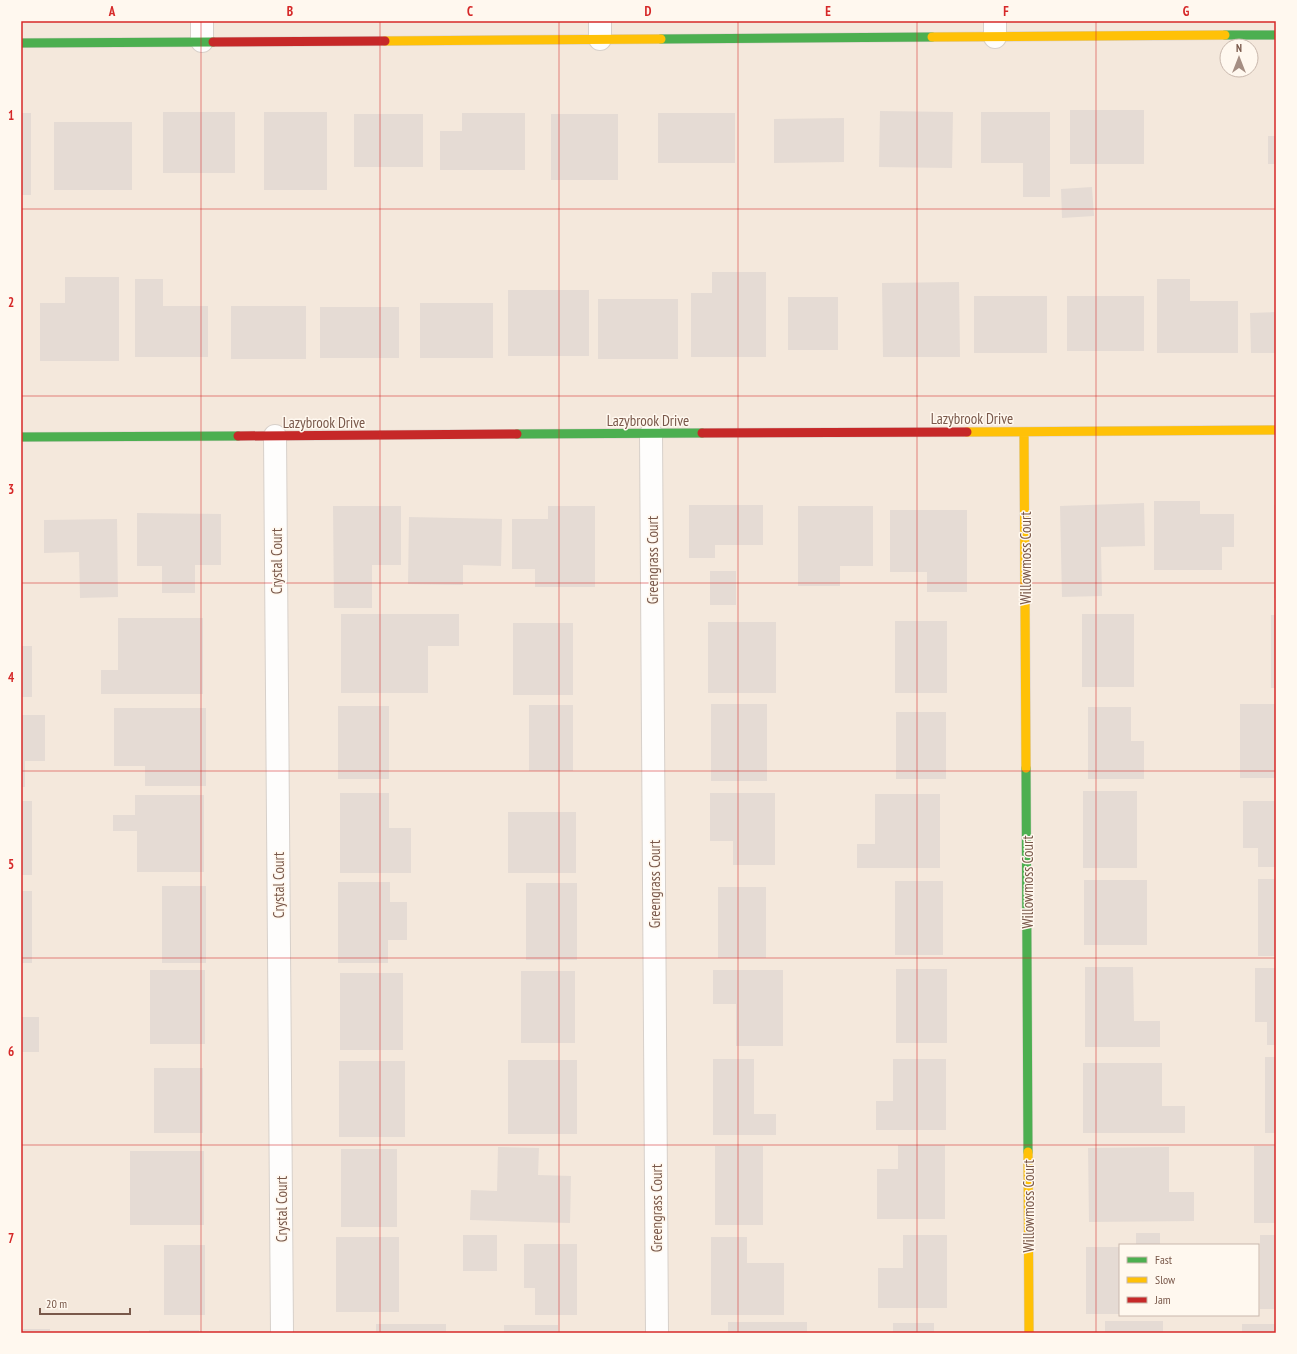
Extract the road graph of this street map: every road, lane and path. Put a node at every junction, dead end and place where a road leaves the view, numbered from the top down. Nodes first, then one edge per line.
1 (995, 29) edge
2 (600, 30) edge
3 (202, 31) edge
4 (1276, 35) edge
5 (21, 42) edge
6 (1276, 430) edge
7 (1024, 432) junction
8 (651, 434) junction
9 (275, 436) junction
10 (21, 437) edge
11 (282, 1333) edge
12 (657, 1333) edge
13 (1029, 1333) edge

1 - 2 street
1 - 4 street
2 - 3 street
3 - 5 street
6 - 7 street, Lazybrook Drive
7 - 8 street, Lazybrook Drive
7 - 13 street, Willowmoss Court
8 - 9 street, Lazybrook Drive
8 - 12 street, Greengrass Court
9 - 10 street, Lazybrook Drive
9 - 11 street, Crystal Court

